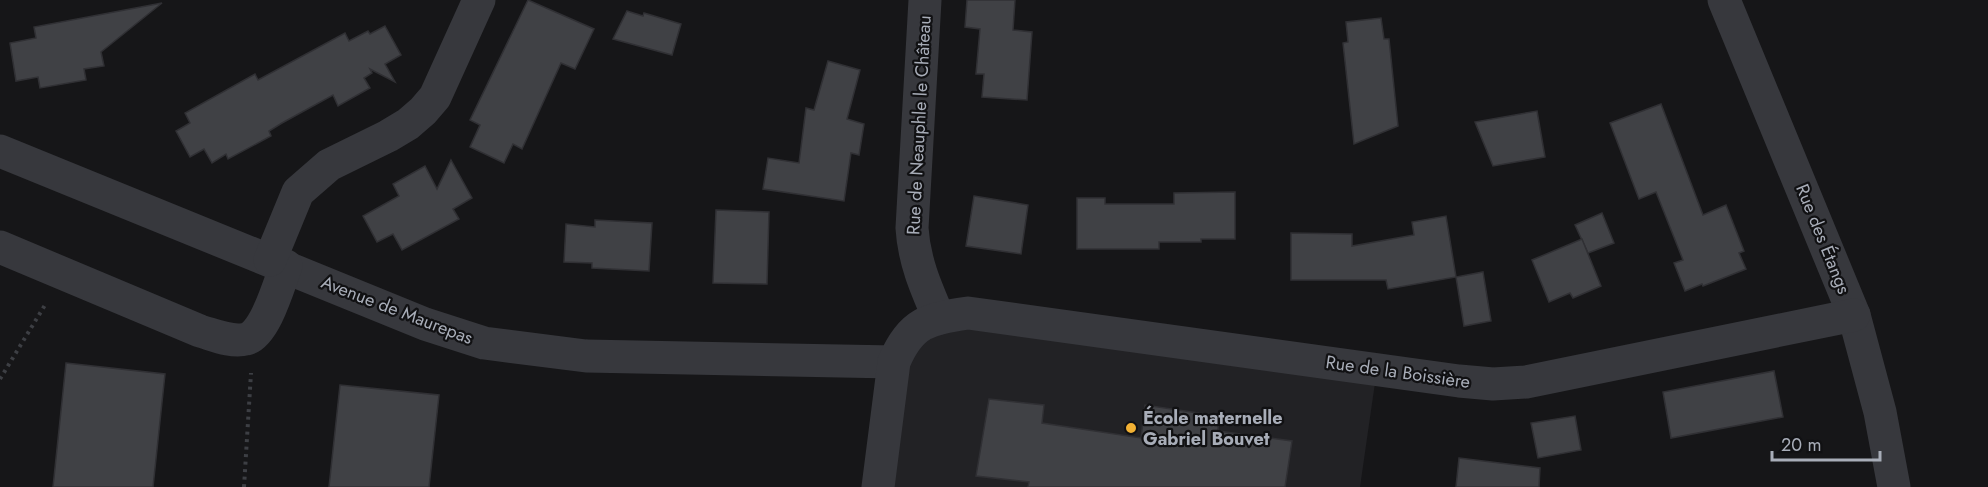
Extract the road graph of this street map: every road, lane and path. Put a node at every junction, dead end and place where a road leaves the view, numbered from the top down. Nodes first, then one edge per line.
1 (479, 0) edge
2 (925, 0) edge
3 (1724, 0) edge
4 (0, 151) edge
5 (0, 247) edge
6 (278, 263) junction
7 (65, 273) junction
8 (1854, 315) junction
9 (939, 318) junction
10 (247, 339) junction
11 (894, 362) junction
12 (0, 379) edge
13 (244, 487) edge
14 (878, 487) edge
15 (1894, 487) edge

1 - 6 street
2 - 9 street, Rue de Neauphle le Château
3 - 8 street, Rue des Étangs
4 - 6 street, Avenue de Maurepas
5 - 7 street
6 - 10 street
6 - 11 street, Avenue de Maurepas
7 - 10 street
7 - 12 path
8 - 9 street, Rue de la Boissière
8 - 15 street, Rue des Étangs
9 - 11 street
10 - 13 path
11 - 14 street

